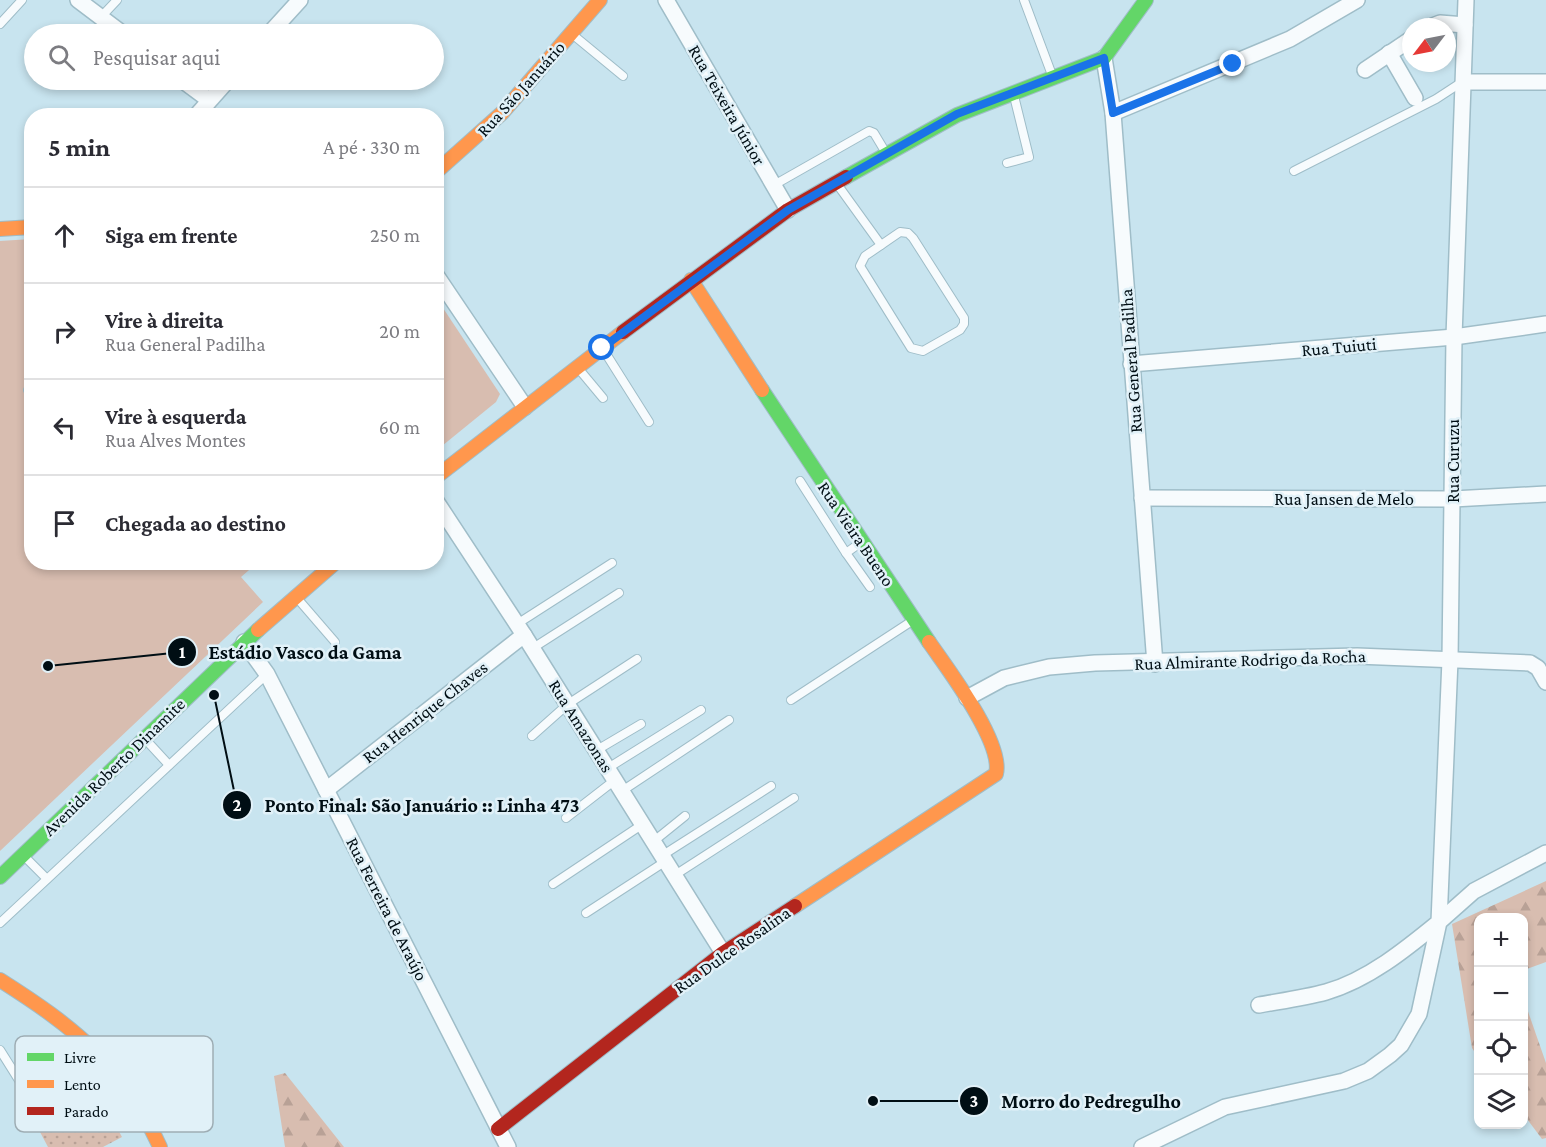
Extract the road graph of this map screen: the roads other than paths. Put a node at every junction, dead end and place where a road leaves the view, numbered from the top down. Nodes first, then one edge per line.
1 (22, 0) edge
2 (78, 0) edge
3 (117, 0) edge
4 (300, 0) edge
5 (600, 0) edge
6 (666, 0) edge
7 (1024, 0) edge
8 (1146, 0) edge
9 (1357, 0) edge
10 (1466, 0) edge
11 (101, 17) junction
12 (0, 24) edge
13 (110, 24) edge
14 (278, 24) edge
15 (1456, 24) edge
16 (1465, 25) junction
17 (571, 33) junction
18 (1402, 45) edge
19 (1389, 53) junction
20 (1104, 58) junction
21 (1365, 70) dead end
22 (623, 76) dead end
23 (1052, 77) junction
24 (1464, 82) junction
25 (1546, 82) edge
26 (196, 90) edge
27 (218, 90) edge
28 (1012, 91) junction
29 (1415, 98) dead end
30 (209, 100) junction
31 (202, 108) edge
32 (1113, 113) junction
33 (887, 154) junction
34 (1007, 163) dead end
35 (444, 166) edge
36 (1294, 171) dead end
37 (836, 182) junction
38 (774, 185) junction
39 (788, 210) junction
40 (24, 228) edge
41 (0, 229) edge
42 (881, 246) junction
43 (691, 280) junction
44 (444, 287) edge
45 (1546, 324) edge
46 (1454, 337) junction
47 (602, 348) junction
48 (1131, 364) junction
49 (577, 367) junction
50 (603, 398) dead end
51 (525, 407) junction
52 (649, 422) dead end
53 (444, 471) edge
54 (800, 481) dead end
55 (1546, 494) edge
56 (1142, 498) junction
57 (1453, 499) junction
58 (444, 513) edge
59 (861, 543) junction
60 (846, 553) junction
61 (612, 563) dead end
62 (327, 570) edge
63 (870, 587) dead end
64 (619, 593) dead end
65 (296, 597) junction
66 (914, 620) junction
67 (520, 629) junction
68 (244, 642) junction
69 (334, 642) dead end
70 (533, 648) junction
71 (637, 659) dead end
72 (1450, 660) junction
73 (1155, 664) junction
74 (267, 674) junction
75 (1546, 682) edge
76 (967, 699) junction
77 (791, 700) dead end
78 (568, 704) junction
79 (701, 710) dead end
80 (729, 720) dead end
81 (641, 724) dead end
82 (532, 736) dead end
83 (144, 738) junction
84 (597, 750) junction
85 (169, 765) junction
86 (615, 780) junction
87 (771, 786) dead end
88 (978, 787) joint
89 (326, 790) junction
90 (794, 798) dead end
91 (685, 816) dead end
92 (566, 818) dead end
93 (643, 824) junction
94 (654, 841) junction
95 (1546, 853) edge
96 (23, 855) junction
97 (664, 858) junction
98 (675, 875) junction
99 (0, 877) edge
100 (47, 879) junction
101 (553, 884) dead end
102 (586, 913) dead end
103 (1439, 922) junction
104 (0, 923) edge
105 (723, 953) junction
106 (0, 980) edge
107 (1258, 1005) dead end
108 (79, 1036) edge
109 (0, 1050) edge
110 (15, 1074) edge
111 (498, 1129) junction
112 (151, 1132) edge
113 (160, 1147) edge
114 (508, 1147) edge
115 (1142, 1147) edge

1 - 12 lane
2 - 11 street
3 - 11 lane
4 - 14 street
5 - 17 street, Rua São Januário
6 - 38 street, Rua Teixeira Júnior
7 - 23 lane
8 - 20 street
9 - 32 street
10 - 16 street, Rua Curuzu
11 - 13 street
15 - 16 street
16 - 24 street, Rua Curuzu
17 - 22 lane
17 - 35 street, Rua São Januário
18 - 19 street
19 - 21 street
19 - 29 street
20 - 23 street
20 - 32 street, Rua General Padilha
23 - 28 street
24 - 25 street
24 - 36 lane
24 - 46 street, Rua Curuzu
26 - 30 street
27 - 30 street
28 - 33 street
28 - 34 lane
30 - 31 street
32 - 48 street, Rua General Padilha
33 - 37 street
33 - 38 lane
37 - 39 street
37 - 42 lane
38 - 39 street, Rua Teixeira Júnior
39 - 43 street
40 - 41 street
42 - 42 lane
43 - 47 street
43 - 59 street, Rua Vieira Bueno
44 - 51 street
45 - 46 street, Rua Tuiuti
46 - 48 street, Rua Tuiuti
46 - 57 street, Rua Curuzu
47 - 49 street
47 - 52 lane
48 - 56 street, Rua General Padilha
49 - 50 lane
49 - 51 street
51 - 53 street
54 - 60 lane
55 - 57 street, Rua Jansen de Melo
56 - 57 street, Rua Jansen de Melo
56 - 73 street, Rua General Padilha
57 - 72 street, Rua Curuzu
58 - 67 street, Rua Amazonas
59 - 60 lane
59 - 66 street, Rua Vieira Bueno
60 - 63 lane
61 - 67 lane
62 - 65 street, Avenida Roberto Dinamite
64 - 70 lane
65 - 68 street, Avenida Roberto Dinamite
65 - 69 lane
66 - 76 street, Rua Vieira Bueno
66 - 77 lane
67 - 70 street, Rua Amazonas
67 - 89 street, Rua Henrique Chaves
68 - 74 street, Rua Ferreira de Araújo
68 - 83 street, Avenida Roberto Dinamite
70 - 78 street, Rua Amazonas
71 - 78 lane
72 - 73 street, Rua Almirante Rodrigo da Rocha
72 - 75 street, Rua Almirante Rodrigo da Rocha
72 - 103 street, Rua Curuzu
73 - 76 street, Rua Almirante Rodrigo da Rocha
74 - 85 lane, Avenida Roberto Dinamite
74 - 89 street, Rua Ferreira de Araújo
76 - 88 street, Rua Vieira Bueno
78 - 82 lane
78 - 84 street, Rua Amazonas
79 - 86 lane
80 - 86 lane
81 - 84 lane
83 - 85 lane
83 - 96 street, Avenida Roberto Dinamite
84 - 86 street, Rua Amazonas
85 - 100 lane, Avenida Roberto Dinamite
86 - 92 lane
86 - 93 street, Rua Amazonas
87 - 97 lane
88 - 105 street, Rua Dulce Rosalina
89 - 111 street, Rua Ferreira de Araújo
90 - 98 lane
91 - 94 lane
93 - 94 street, Rua Amazonas
93 - 101 lane
94 - 97 street, Rua Amazonas
95 - 103 street
96 - 99 street, Avenida Roberto Dinamite
96 - 100 lane
97 - 98 street, Rua Amazonas
97 - 102 lane
98 - 105 street, Rua Amazonas
100 - 104 lane, Avenida Roberto Dinamite
103 - 107 street
103 - 115 street, Rua Curuzu
105 - 111 street, Rua Dulce Rosalina
106 - 108 street
109 - 110 lane
111 - 114 street, Rua Ferreira de Araújo
112 - 113 street

